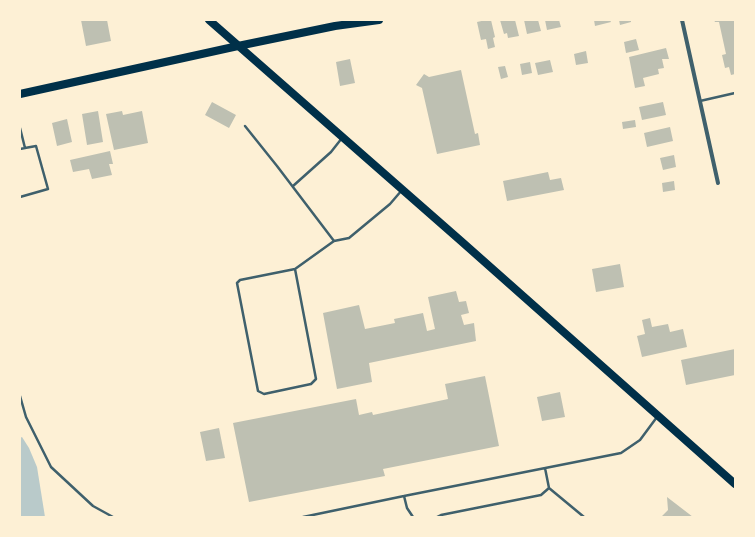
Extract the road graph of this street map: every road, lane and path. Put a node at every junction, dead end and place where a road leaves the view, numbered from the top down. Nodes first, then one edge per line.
1 (208, 20) edge
2 (379, 20) edge
3 (682, 20) edge
4 (238, 46) junction
5 (735, 93) edge
6 (20, 94) edge
7 (700, 101) junction
8 (245, 126) dead end
9 (20, 128) edge
10 (343, 137) junction
11 (25, 148) junction
12 (20, 149) edge
13 (718, 184) dead end
14 (293, 186) junction
15 (403, 190) junction
16 (20, 196) edge
17 (334, 241) junction
18 (295, 270) junction
19 (20, 396) edge
20 (657, 417) junction
21 (545, 468) junction
22 (735, 484) edge
23 (549, 488) junction
24 (404, 496) junction
25 (113, 517) edge
26 (303, 517) edge
27 (413, 517) edge
28 (437, 517) edge
29 (584, 517) edge

1 - 4 main road
2 - 4 main road
3 - 7 street
4 - 6 main road
4 - 10 main road
5 - 7 lane
7 - 13 street
8 - 14 lane
9 - 11 lane
10 - 14 lane
10 - 15 main road
11 - 12 lane
11 - 16 lane
14 - 17 lane
15 - 17 lane
15 - 20 main road
17 - 18 lane
18 - 18 lane
19 - 25 lane
20 - 21 lane
20 - 22 main road
21 - 23 lane
21 - 24 lane
23 - 28 lane
23 - 29 lane
24 - 26 lane
24 - 27 lane

